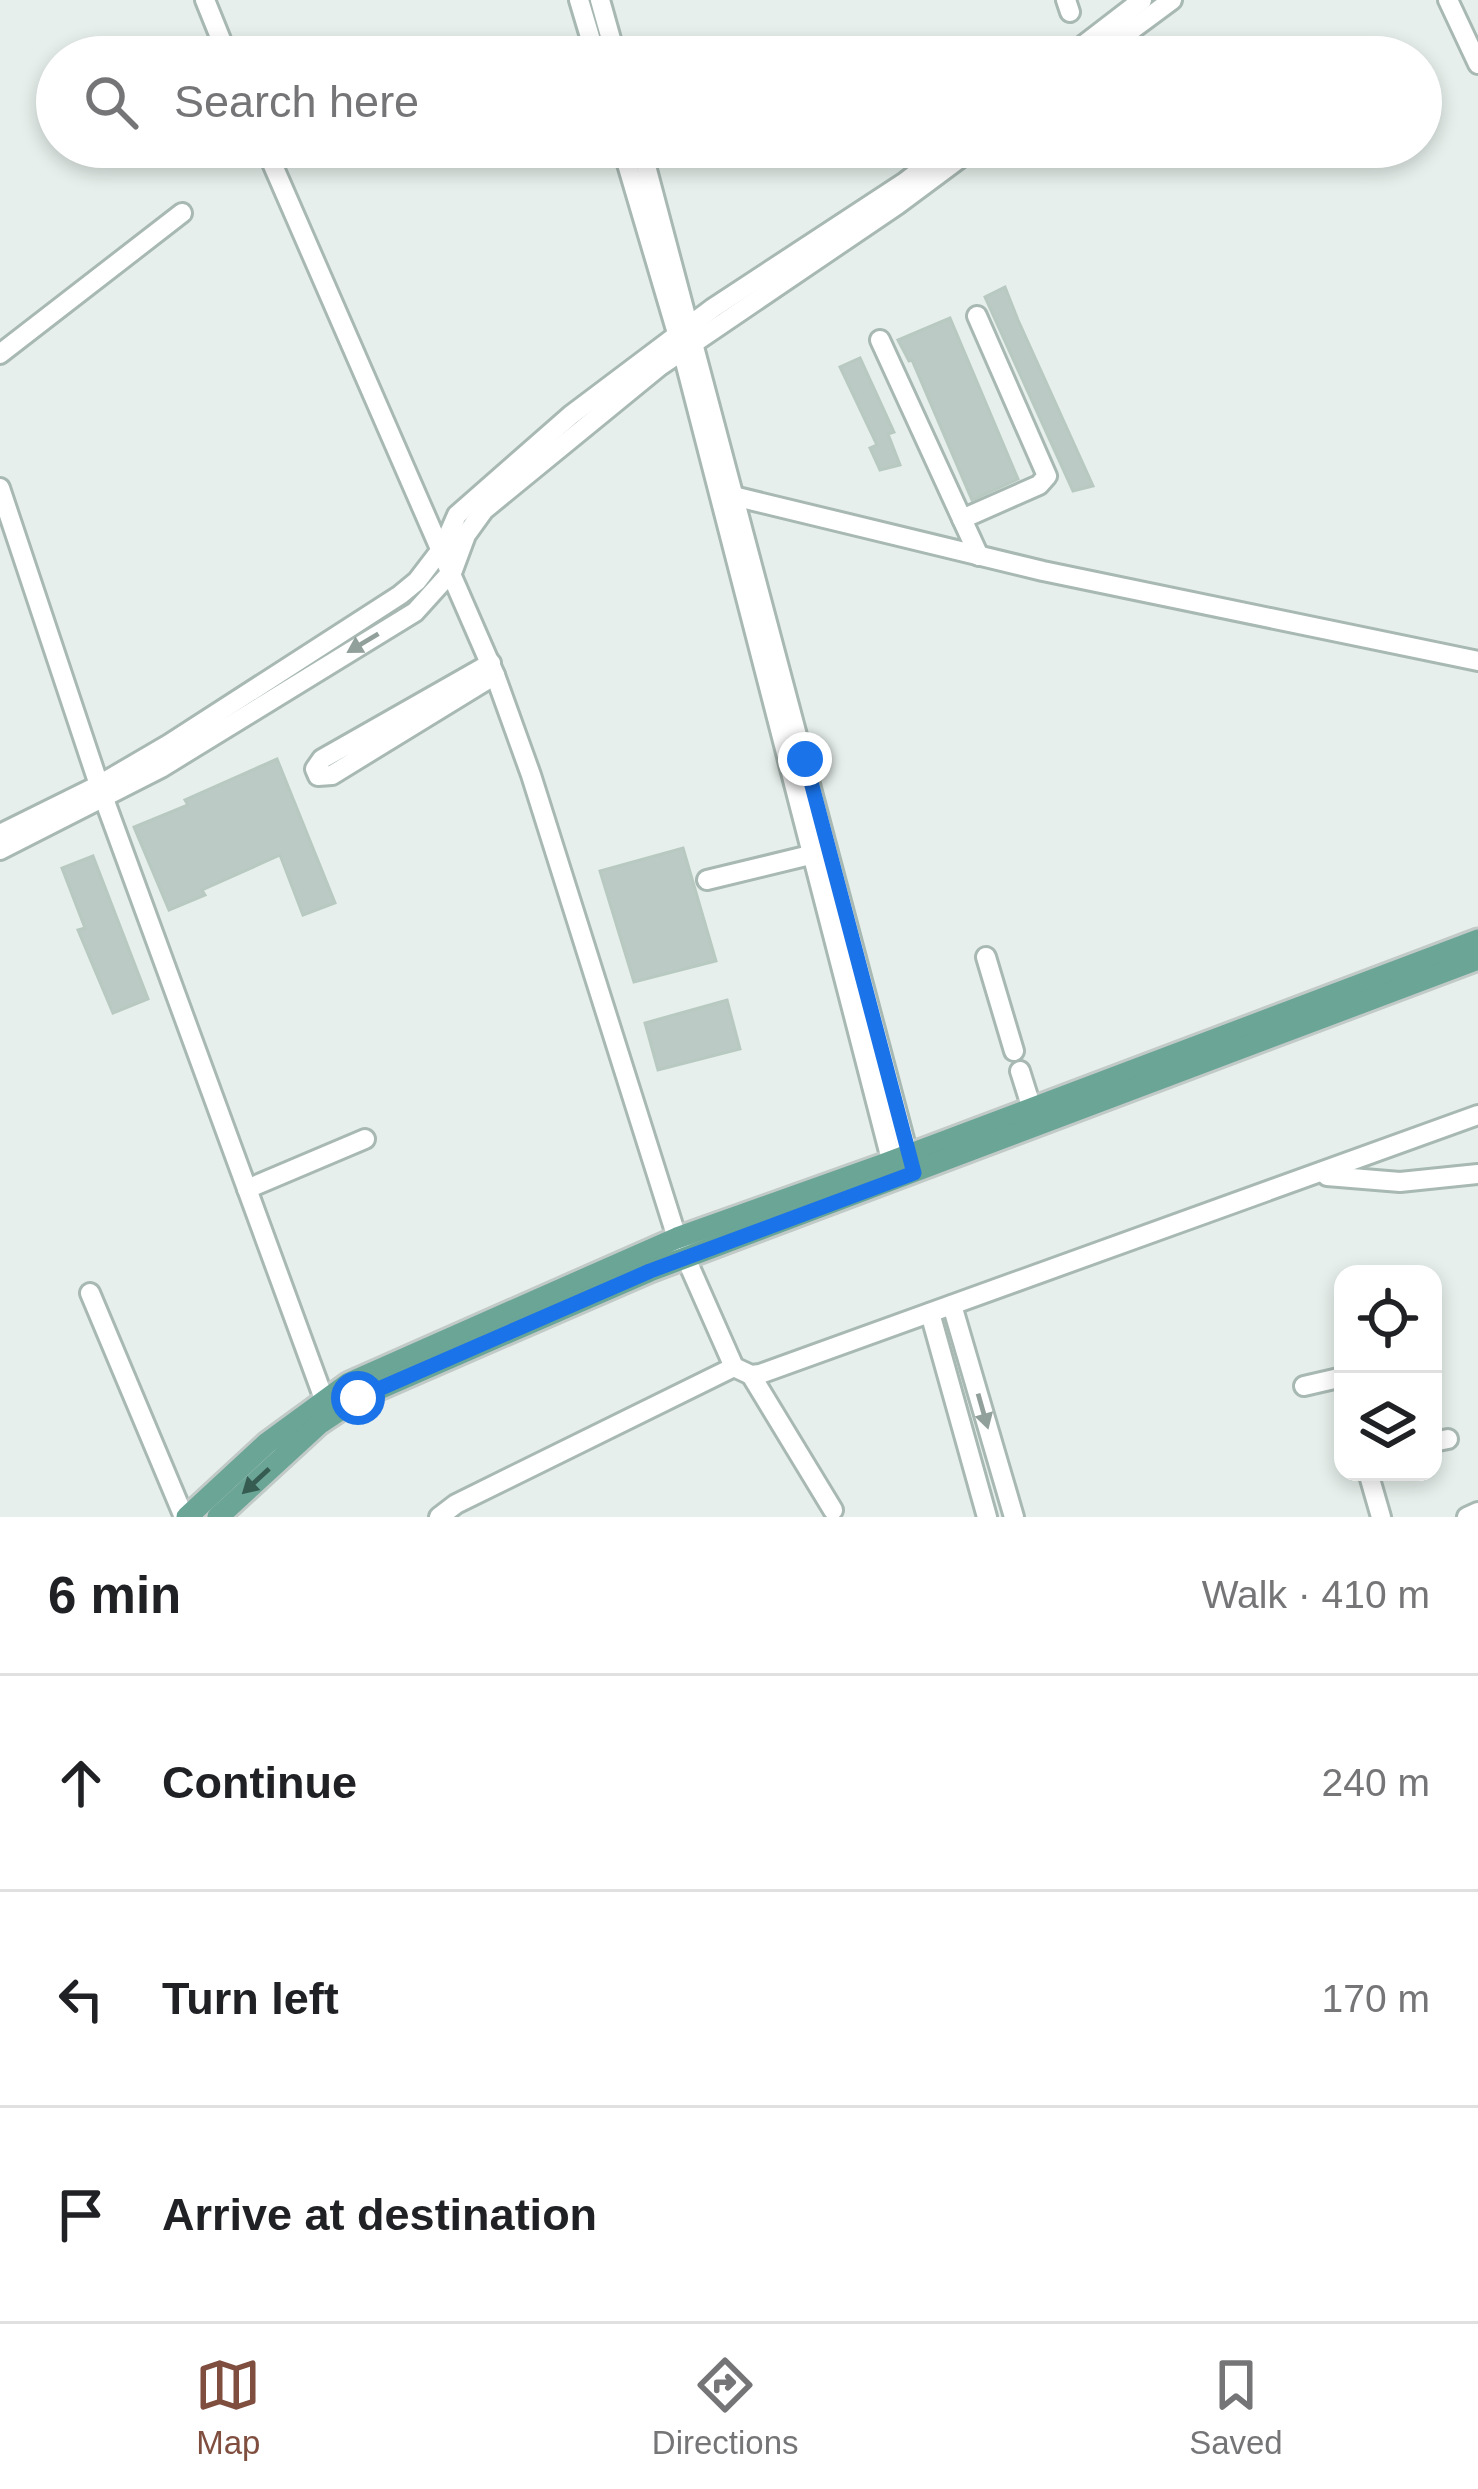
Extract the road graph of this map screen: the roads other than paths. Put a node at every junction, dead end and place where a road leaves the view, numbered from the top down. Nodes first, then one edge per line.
1 (206, 0) edge
2 (579, 0) edge
3 (600, 0) edge
4 (1172, 0) edge
5 (1448, 0) edge
6 (1136, 8) edge
7 (220, 36) edge
8 (590, 36) edge
9 (610, 36) edge
10 (1098, 36) edge
11 (1113, 36) edge
12 (1478, 64) edge
13 (275, 168) edge
14 (629, 168) edge
15 (646, 168) edge
16 (923, 168) edge
17 (944, 168) edge
18 (182, 213) dead end
19 (977, 316) dead end
20 (687, 339) junction
21 (880, 340) dead end
22 (0, 354) edge
23 (0, 488) edge
24 (727, 495) junction
25 (962, 519) junction
26 (443, 547) junction
27 (979, 556) junction
28 (453, 570) junction
29 (1478, 661) edge
30 (493, 669) junction
31 (102, 792) junction
32 (0, 834) edge
33 (0, 850) edge
34 (810, 855) junction
35 (707, 880) dead end
36 (1478, 940) edge
37 (986, 958) dead end
38 (1478, 959) edge
39 (1014, 1051) dead end
40 (1020, 1071) dead end
41 (1032, 1108) junction
42 (1477, 1123) edge
43 (365, 1138) dead end
44 (902, 1167) junction
45 (1478, 1174) edge
46 (1316, 1175) junction
47 (247, 1189) junction
48 (681, 1248) junction
49 (89, 1293) dead end
50 (952, 1305) junction
51 (929, 1313) junction
52 (743, 1371) junction
53 (1334, 1381) edge
54 (1304, 1386) dead end
55 (324, 1399) junction
56 (1371, 1481) edge
57 (833, 1510) dead end
58 (1478, 1512) edge
59 (186, 1517) edge
60 (218, 1517) edge
61 (439, 1517) edge
62 (987, 1517) edge
63 (1014, 1517) edge
64 (1381, 1517) edge
65 (1467, 1517) edge

1 - 7 street
2 - 8 street
3 - 9 street
4 - 6 street
5 - 12 street
6 - 10 street
6 - 11 street
13 - 26 street
14 - 20 street
15 - 20 street
16 - 20 street
17 - 20 street
18 - 22 street
19 - 25 street
20 - 24 street
20 - 26 street
20 - 28 street
21 - 25 street
23 - 31 street
24 - 27 street
24 - 34 street
24 - 44 street
25 - 27 street
26 - 28 street
26 - 31 street
27 - 29 street
28 - 30 street
28 -> 31 street
30 - 30 street
30 - 48 street
31 - 32 street
31 - 33 street
31 - 47 street
34 - 35 street
34 - 44 street
36 - 41 main road
37 - 39 street
38 - 44 main road
40 - 41 street
41 - 44 main road
42 - 46 street
43 - 47 street
44 - 48 main road
45 - 46 street
46 - 50 street
47 - 55 street
48 - 52 street
48 - 55 main road
48 -> 60 main road
49 - 59 street
50 - 51 street
50 -> 63 street
51 - 52 street
51 - 62 street
52 - 57 street
52 - 61 street
53 - 54 street
55 - 59 main road
56 - 64 street
58 - 65 street

